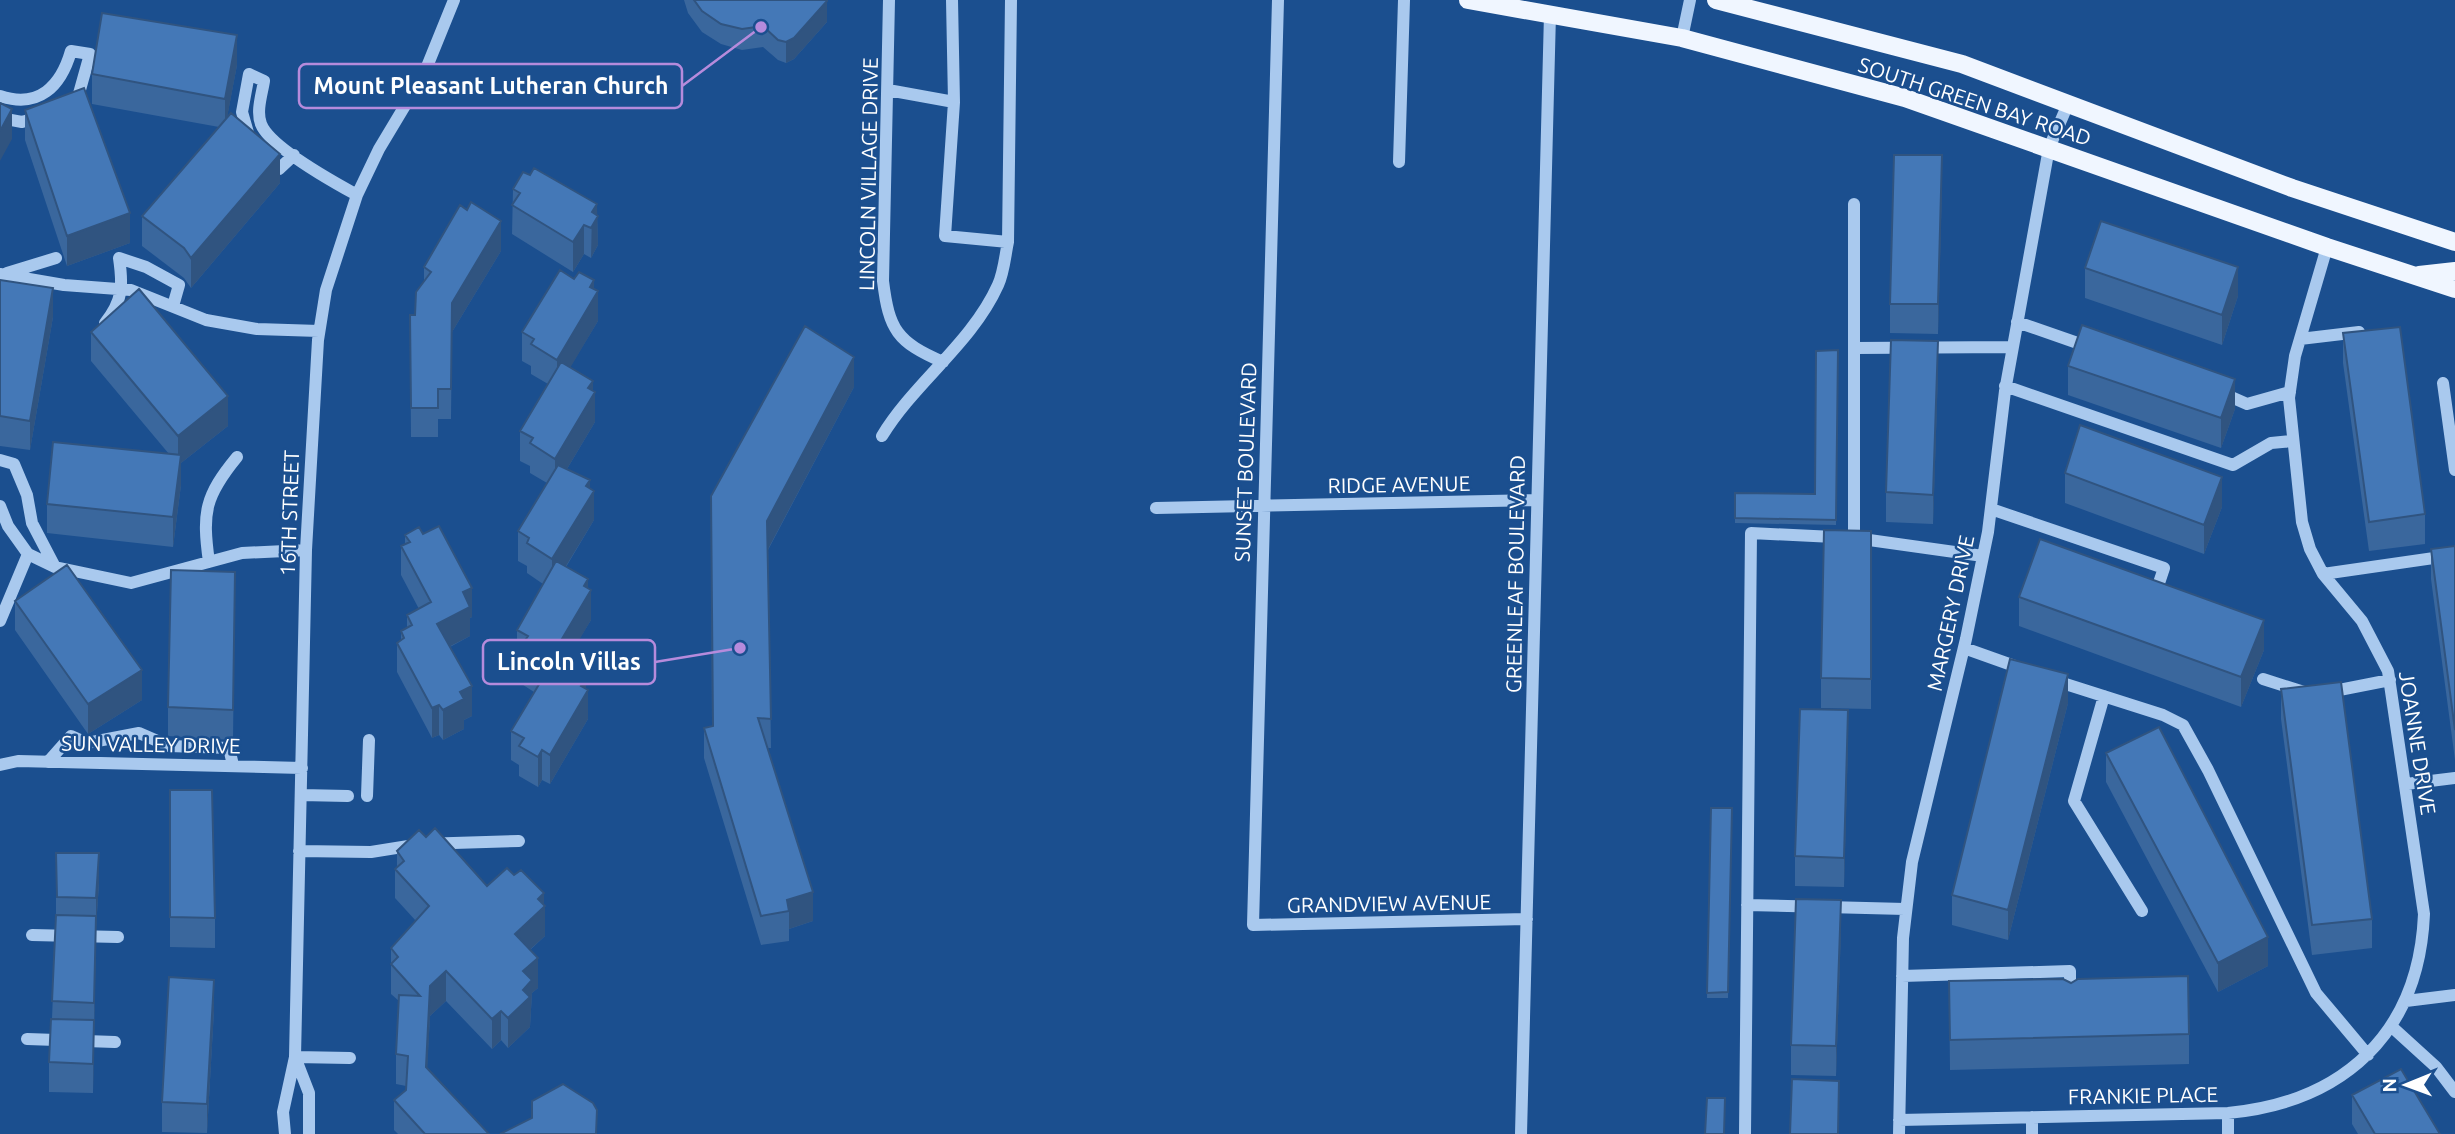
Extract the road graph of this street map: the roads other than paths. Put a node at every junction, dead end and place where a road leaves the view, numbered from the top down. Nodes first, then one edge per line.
1 (454, 0) edge
2 (889, 0) edge
3 (952, 0) edge
4 (1011, 0) edge
5 (1278, 0) edge
6 (1404, 0) edge
7 (1468, 0) edge
8 (1690, 0) edge
9 (1716, 0) edge
10 (1550, 14) junction
11 (1682, 38) junction
12 (888, 90) junction
13 (0, 96) edge
14 (954, 102) junction
15 (2068, 104) junction
16 (62, 110) edge
17 (49, 114) edge
18 (0, 118) edge
19 (2049, 148) junction
20 (294, 155) junction
21 (1399, 162) dead end
22 (357, 195) junction
23 (1854, 204) dead end
24 (1008, 242) junction
25 (2455, 242) edge
26 (2327, 247) junction
27 (56, 258) dead end
28 (2455, 271) edge
29 (2415, 276) junction
30 (4, 278) edge
31 (123, 289) junction
32 (2455, 289) edge
33 (173, 306) junction
34 (2017, 322) junction
35 (2378, 329) edge
36 (100, 330) edge
37 (319, 331) junction
38 (2300, 339) junction
39 (2012, 347) junction
40 (1855, 348) junction
41 (2107, 353) edge
42 (943, 362) junction
43 (2442, 383) dead end
44 (2006, 386) junction
45 (2211, 389) edge
46 (2290, 392) junction
47 (882, 436) dead end
48 (2292, 441) junction
49 (237, 457) dead end
50 (0, 460) edge
51 (2455, 470) edge
52 (1536, 500) junction
53 (0, 506) edge
54 (1263, 506) junction
55 (1156, 508) dead end
56 (1991, 509) junction
57 (1854, 538) junction
58 (306, 550) junction
59 (28, 554) junction
60 (2455, 555) edge
61 (1983, 556) junction
62 (209, 562) junction
63 (55, 567) junction
64 (2323, 574) junction
65 (2153, 602) edge
66 (0, 621) edge
67 (1964, 648) junction
68 (2263, 679) dead end
69 (2390, 680) junction
70 (2104, 696) junction
71 (369, 740) dead end
72 (48, 762) junction
73 (0, 765) edge
74 (233, 765) junction
75 (302, 768) junction
76 (2455, 778) edge
77 (2406, 784) junction
78 (301, 795) junction
79 (348, 796) dead end
80 (367, 796) dead end
81 (519, 841) dead end
82 (299, 851) junction
83 (1747, 905) junction
84 (1905, 909) junction
85 (2142, 911) dead end
86 (1527, 919) junction
87 (1253, 925) joint
88 (32, 935) dead end
89 (118, 937) dead end
90 (1902, 976) junction
91 (2455, 995) edge
92 (2406, 1001) junction
93 (2070, 1004) edge
94 (2392, 1027) junction
95 (27, 1040) dead end
96 (115, 1042) dead end
97 (2369, 1053) junction
98 (295, 1057) junction
99 (350, 1058) dead end
100 (2455, 1092) edge
101 (2228, 1113) junction
102 (2032, 1117) junction
103 (1899, 1120) junction
104 (285, 1134) edge
105 (309, 1134) edge
106 (1521, 1134) edge
107 (1745, 1134) edge
108 (1899, 1134) edge
109 (2032, 1134) edge
110 (2228, 1134) edge

1 - 22 street, 16TH STREET
2 - 12 street, LINCOLN VILLAGE DRIVE
3 - 14 street
4 - 24 street
5 - 54 street, SUNSET BOULEVARD
6 - 21 street
7 - 10 main road, SOUTH GREEN BAY ROAD
8 - 11 street
9 - 15 main road, SOUTH GREEN BAY ROAD
10 - 11 main road, SOUTH GREEN BAY ROAD
10 - 52 street, GREENLEAF BOULEVARD
11 - 19 main road, SOUTH GREEN BAY ROAD
12 - 14 street
12 - 42 street, LINCOLN VILLAGE DRIVE
13 - 16 street
14 - 24 street
15 - 19 street, MARGERY DRIVE
15 - 25 main road, SOUTH GREEN BAY ROAD
17 - 18 street
19 - 26 main road, SOUTH GREEN BAY ROAD
19 - 34 street, MARGERY DRIVE
20 - 20 street
20 - 22 street
22 - 37 street, 16TH STREET
23 - 40 street
24 - 42 street
26 - 29 main road, SOUTH GREEN BAY ROAD
26 - 38 street, JOANNE DRIVE
27 - 30 street
28 - 29 main road
29 - 32 main road, SOUTH GREEN BAY ROAD
30 - 31 street
31 - 33 street
31 - 33 street
31 - 36 street
33 - 37 street
34 - 39 street, MARGERY DRIVE
34 - 41 street
35 - 38 street
37 - 58 street, 16TH STREET
38 - 46 street, JOANNE DRIVE
39 - 40 street
39 - 44 street, MARGERY DRIVE
40 - 57 street
42 - 47 street
43 - 51 street
44 - 48 street
44 - 56 street, MARGERY DRIVE
45 - 46 street
46 - 48 street, JOANNE DRIVE
48 - 64 street, JOANNE DRIVE
49 - 62 street
50 - 63 street
52 - 54 street, RIDGE AVENUE
52 - 86 street, GREENLEAF BOULEVARD
53 - 59 street
54 - 55 street, RIDGE AVENUE
54 - 87 street, SUNSET BOULEVARD
56 - 61 street, MARGERY DRIVE
56 - 65 street
57 - 61 street
57 - 83 street
58 - 62 street
58 - 75 street, 16TH STREET
59 - 63 street
59 - 66 street
60 - 64 street
61 - 67 street, MARGERY DRIVE
62 - 63 street
64 - 69 street, JOANNE DRIVE
67 - 70 street
67 - 84 street, MARGERY DRIVE
68 - 69 street
69 - 77 street, JOANNE DRIVE
70 - 85 street
70 - 97 street
71 - 80 street
72 - 73 street, SUN VALLEY DRIVE
72 - 74 street, SUN VALLEY DRIVE
72 - 74 street
74 - 75 street, SUN VALLEY DRIVE
75 - 78 street, 16TH STREET
76 - 77 street
77 - 92 street, JOANNE DRIVE
78 - 79 street
78 - 82 street, 16TH STREET
81 - 82 street
82 - 98 street, 16TH STREET
83 - 84 street
83 - 107 street
84 - 90 street, MARGERY DRIVE
86 - 87 street, GRANDVIEW AVENUE
86 - 106 street, GREENLEAF BOULEVARD
88 - 89 street
90 - 93 street
90 - 103 street, MARGERY DRIVE
91 - 92 street
92 - 94 street, JOANNE DRIVE
94 - 97 street, JOANNE DRIVE
94 - 100 street
95 - 96 street
97 - 101 street, FRANKIE PLACE
98 - 99 street
98 - 104 street, 16TH STREET
98 - 105 street, 16TH STREET
101 - 102 street, FRANKIE PLACE
101 - 110 street
102 - 103 street, FRANKIE PLACE
102 - 109 street
103 - 108 street, MARGERY DRIVE

